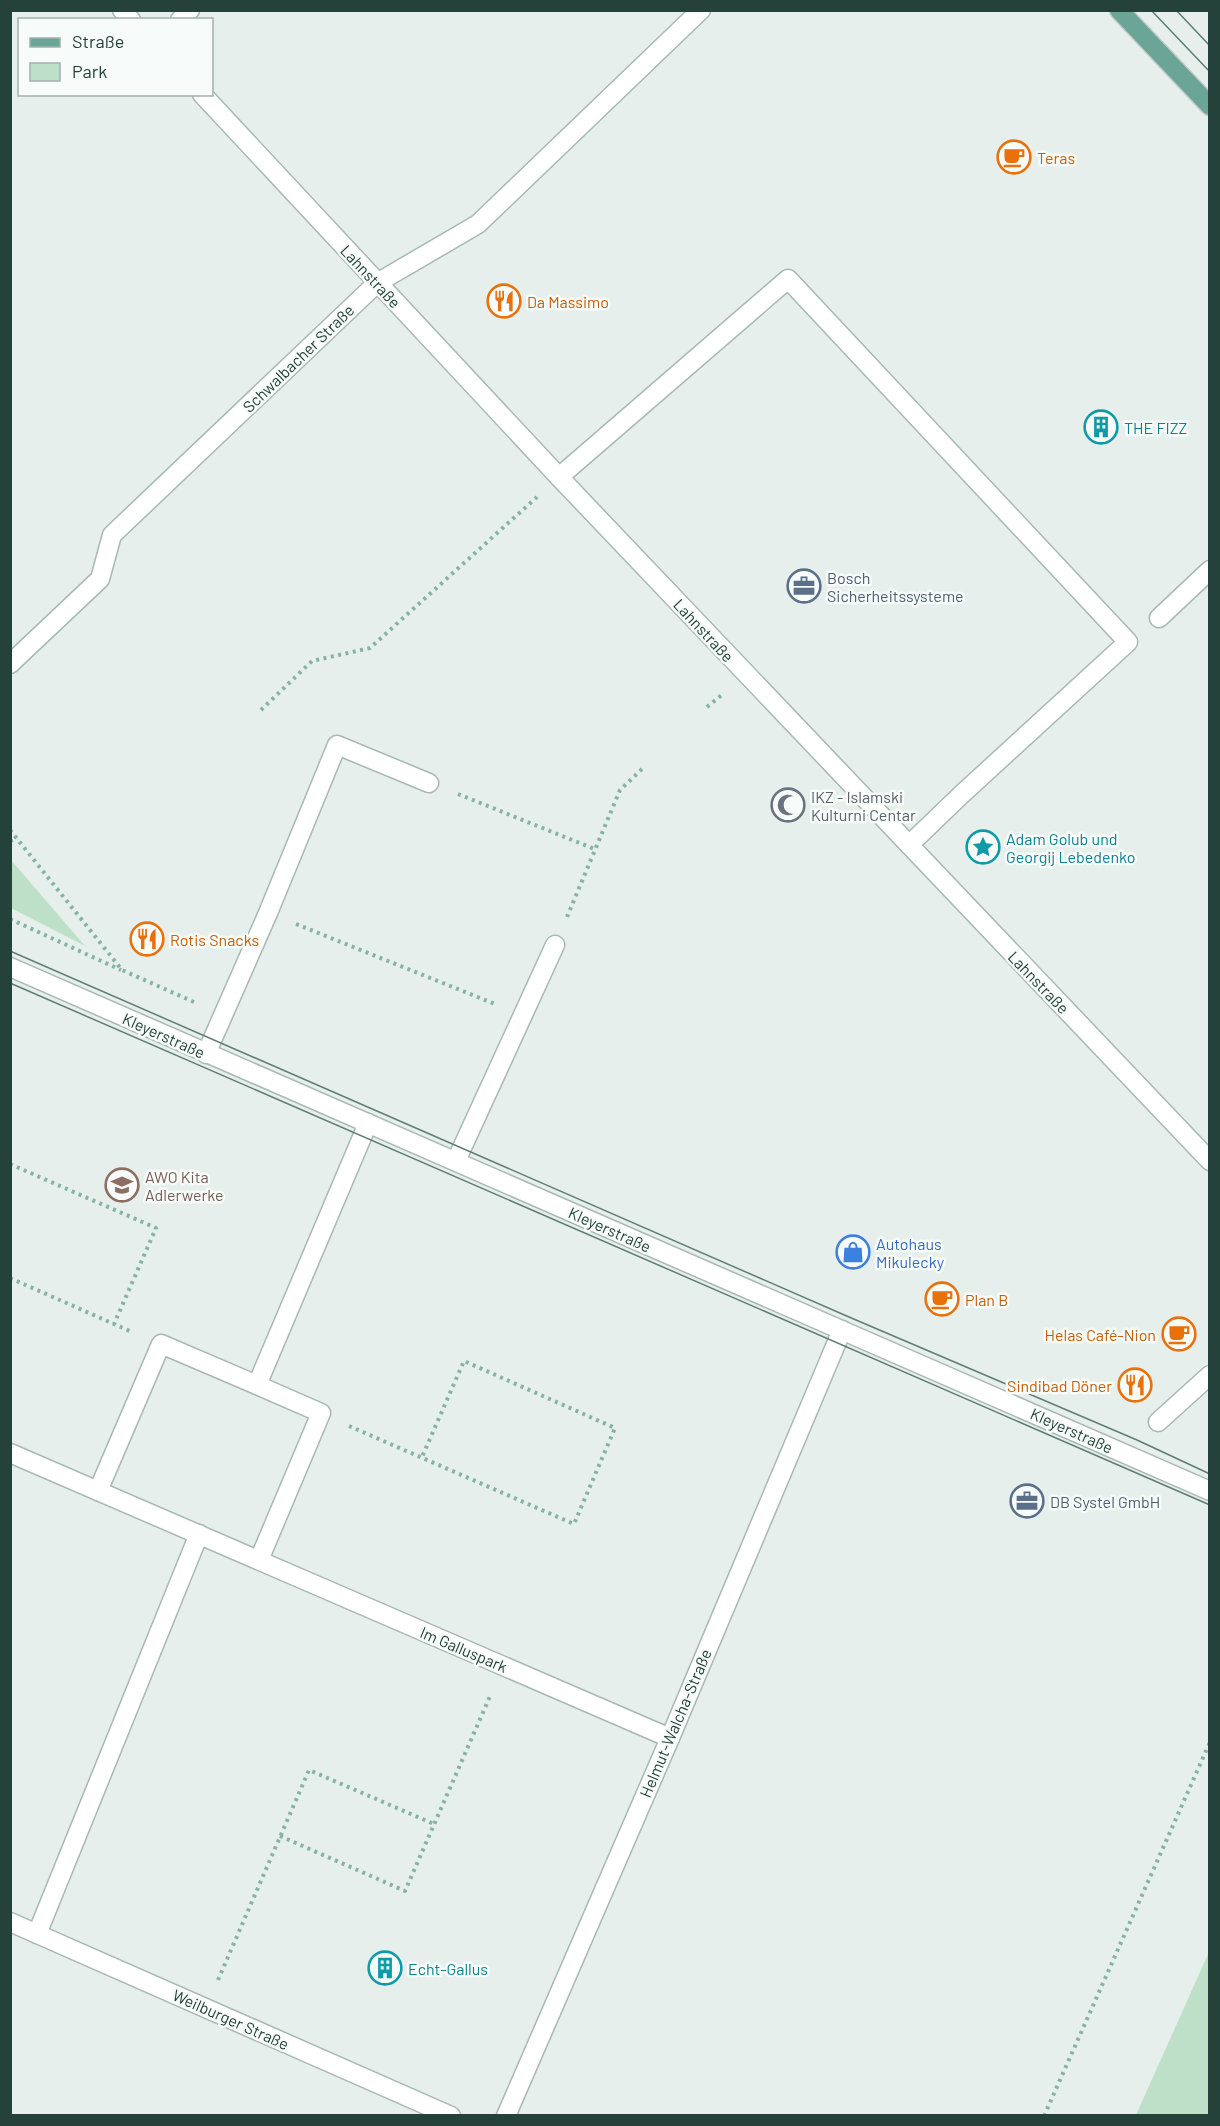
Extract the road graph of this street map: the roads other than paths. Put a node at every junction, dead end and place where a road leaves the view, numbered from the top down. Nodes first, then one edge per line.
1 (701, 10) edge
2 (1119, 10) edge
3 (204, 96) edge
4 (1209, 106) edge
5 (377, 283) junction
6 (559, 477) junction
7 (1209, 570) edge
8 (1159, 618) dead end
9 (10, 664) edge
10 (429, 783) road end
11 (909, 845) junction
12 (555, 945) road end
13 (10, 967) edge
14 (206, 1054) junction
15 (368, 1123) junction
16 (456, 1161) junction
17 (1209, 1161) edge
18 (842, 1330) junction
19 (1209, 1375) edge
20 (257, 1385) junction
21 (1158, 1422) dead end
22 (10, 1452) edge
23 (98, 1491) junction
24 (1209, 1491) edge
25 (199, 1534) junction
26 (259, 1560) junction
27 (670, 1738) junction
28 (10, 1922) edge
29 (37, 1934) junction
30 (451, 2115) edge
31 (506, 2115) edge

1 - 5 street, Schwalbacher Straße
2 - 4 main road
3 - 5 street, Lahnstraße
5 - 6 street, Lahnstraße
5 - 9 street, Schwalbacher Straße
6 - 11 street, Lahnstraße
6 - 11 street
7 - 8 street
10 - 14 street
11 - 17 street, Lahnstraße
12 - 16 street
13 - 14 street, Kleyerstraße
14 - 15 street, Kleyerstraße
15 - 16 street, Kleyerstraße
15 - 20 street
16 - 18 street, Kleyerstraße
18 - 24 street, Kleyerstraße
18 - 27 street, Helmut-Walcha-Straße
19 - 21 street
20 - 23 street
20 - 26 street
22 - 23 street, Im Galluspark
23 - 25 street, Im Galluspark
25 - 26 street, Im Galluspark
25 - 29 street
26 - 27 street, Im Galluspark
27 - 31 street, Helmut-Walcha-Straße
28 - 29 street, Weilburger Straße
29 - 30 street, Weilburger Straße

